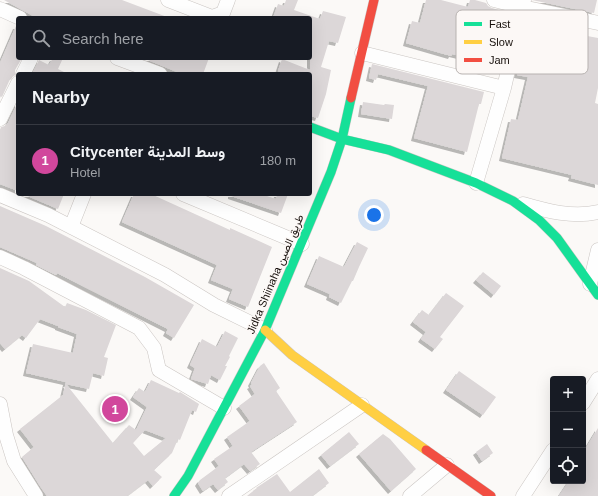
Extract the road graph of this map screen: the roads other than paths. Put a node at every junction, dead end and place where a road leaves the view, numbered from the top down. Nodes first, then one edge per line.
1 (168, 0) edge
2 (228, 0) edge
3 (374, 0) edge
4 (494, 0) edge
5 (523, 4) edge
6 (1, 10) edge
7 (547, 10) edge
8 (16, 16) edge
9 (209, 16) edge
10 (215, 16) edge
11 (588, 20) edge
12 (598, 23) edge
13 (362, 53) junction
14 (30, 60) edge
15 (119, 60) edge
16 (129, 69) edge
17 (24, 72) edge
18 (148, 72) edge
19 (507, 74) edge
20 (16, 87) edge
21 (504, 88) junction
22 (0, 119) edge
23 (312, 128) edge
24 (342, 139) junction
25 (476, 183) junction
26 (0, 195) edge
27 (83, 196) edge
28 (188, 196) edge
29 (513, 201) junction
30 (598, 212) edge
31 (71, 227) junction
32 (302, 244) junction
33 (598, 250) edge
34 (0, 257) edge
35 (594, 290) edge
36 (265, 330) junction
37 (598, 379) edge
38 (586, 398) edge
39 (0, 404) edge
40 (362, 405) junction
41 (224, 408) junction
42 (550, 455) edge
43 (447, 465) junction
44 (181, 494) edge
45 (488, 495) edge
46 (36, 496) edge
47 (229, 496) edge
48 (410, 496) edge
49 (523, 496) edge

1 - 9 street
2 - 10 street
3 - 13 street, Jidka Shiinaha طريق الصين
4 - 5 street
5 - 7 street
6 - 8 street
11 - 12 street
13 - 21 street
13 - 24 street, Jidka Shiinaha طريق الصين
14 - 17 street
15 - 16 street
16 - 18 street
19 - 21 street
20 - 22 street
21 - 25 street
23 - 24 street
24 - 25 street
24 - 32 street, Jidka Shiinaha طريق الصين
25 - 29 street
26 - 31 street
27 - 31 street
28 - 32 street
29 - 30 street
29 - 35 street
31 - 36 street
32 - 36 street, Jidka Shiinaha طريق الصين
33 - 35 street
34 - 41 street
36 - 40 street
36 - 41 street, Jidka Shiinaha طريق الصين
37 - 38 street
39 - 46 street
40 - 43 street
40 - 47 street
41 - 44 street, Jidka Shiinaha طريق الصين
42 - 49 street
43 - 45 street
43 - 48 street

